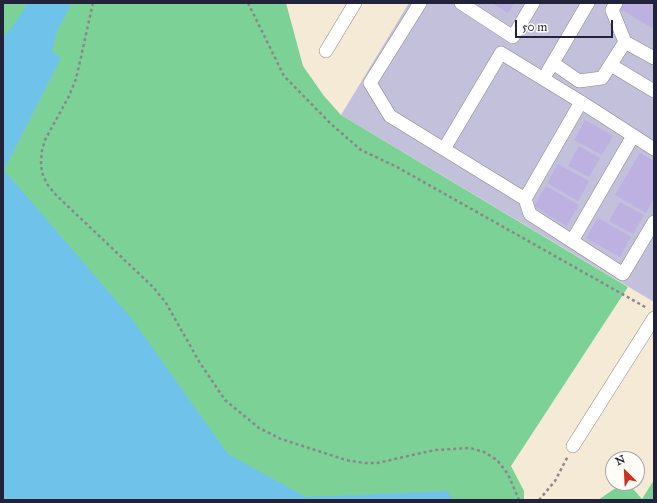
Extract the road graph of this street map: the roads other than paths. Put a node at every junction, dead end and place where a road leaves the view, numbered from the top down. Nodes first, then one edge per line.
1 (355, 3) edge
2 (420, 3) edge
3 (461, 3) edge
4 (533, 3) edge
5 (588, 3) edge
6 (616, 3) edge
7 (513, 37) junction
8 (625, 42) junction
9 (326, 51) dead end
10 (501, 53) junction
11 (654, 58) edge
12 (553, 63) junction
13 (611, 65) junction
14 (544, 79) junction
15 (654, 91) edge
16 (581, 102) junction
17 (633, 136) junction
18 (654, 149) edge
19 (444, 150) junction
20 (525, 199) junction
21 (654, 222) edge
22 (572, 241) junction
23 (654, 318) edge
24 (573, 446) road end

1 - 9 street
2 - 19 street
3 - 7 street
4 - 7 street
5 - 12 street
6 - 8 street
7 - 10 street
8 - 11 street
8 - 13 street
10 - 14 street
10 - 19 street
12 - 13 street
12 - 14 street
13 - 15 street
14 - 16 street
16 - 17 street
16 - 20 street
17 - 18 street
17 - 22 street
19 - 20 street
20 - 22 street
21 - 22 street
23 - 24 street

